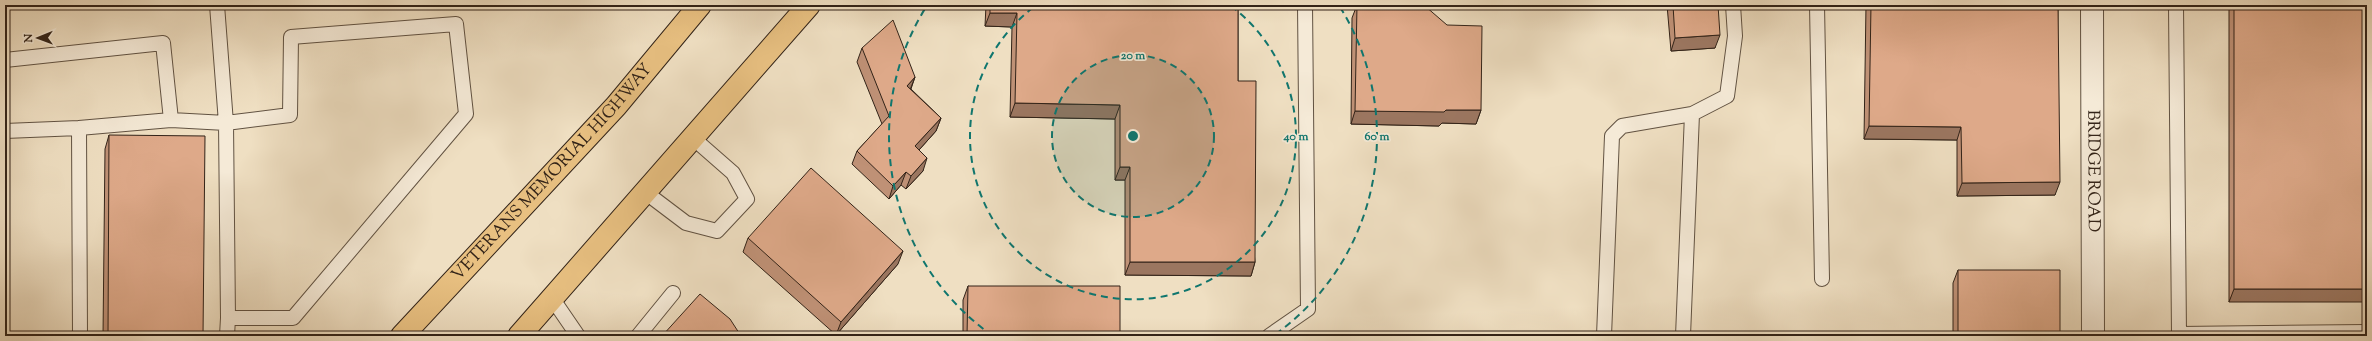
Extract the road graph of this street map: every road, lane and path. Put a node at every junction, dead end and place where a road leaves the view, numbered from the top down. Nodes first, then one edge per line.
1 (217, 5) edge
2 (700, 5) edge
3 (809, 5) edge
4 (1305, 5) edge
5 (1732, 5) edge
6 (1817, 5) edge
7 (2092, 5) edge
8 (2176, 5) edge
9 (5, 60) edge
10 (1692, 114) junction
11 (171, 120) junction
12 (226, 123) junction
13 (78, 128) junction
14 (5, 131) edge
15 (693, 138) junction
16 (645, 192) junction
17 (1822, 279) dead end
18 (673, 293) dead end
19 (552, 298) junction
20 (228, 318) junction
21 (2367, 332) edge
22 (80, 336) edge
23 (227, 336) edge
24 (402, 336) edge
25 (519, 336) edge
26 (578, 336) edge
27 (638, 336) edge
28 (1269, 336) edge
29 (1604, 336) edge
30 (1683, 336) edge
31 (2093, 336) edge

1 - 12 lane
2 - 24 highway, VETERANS MEMORIAL HIGHWAY
3 - 15 highway
4 - 28 lane
5 - 10 lane
6 - 17 lane
7 - 31 street, BRIDGE ROAD
8 - 21 lane
9 - 11 lane
10 - 29 lane
10 - 30 lane
11 - 12 lane
11 - 13 lane
12 - 20 lane
12 - 20 lane
13 - 14 lane
13 - 22 lane
15 - 16 highway
15 - 16 lane
16 - 19 highway
18 - 27 lane
19 - 25 highway
19 - 26 lane
20 - 23 lane

